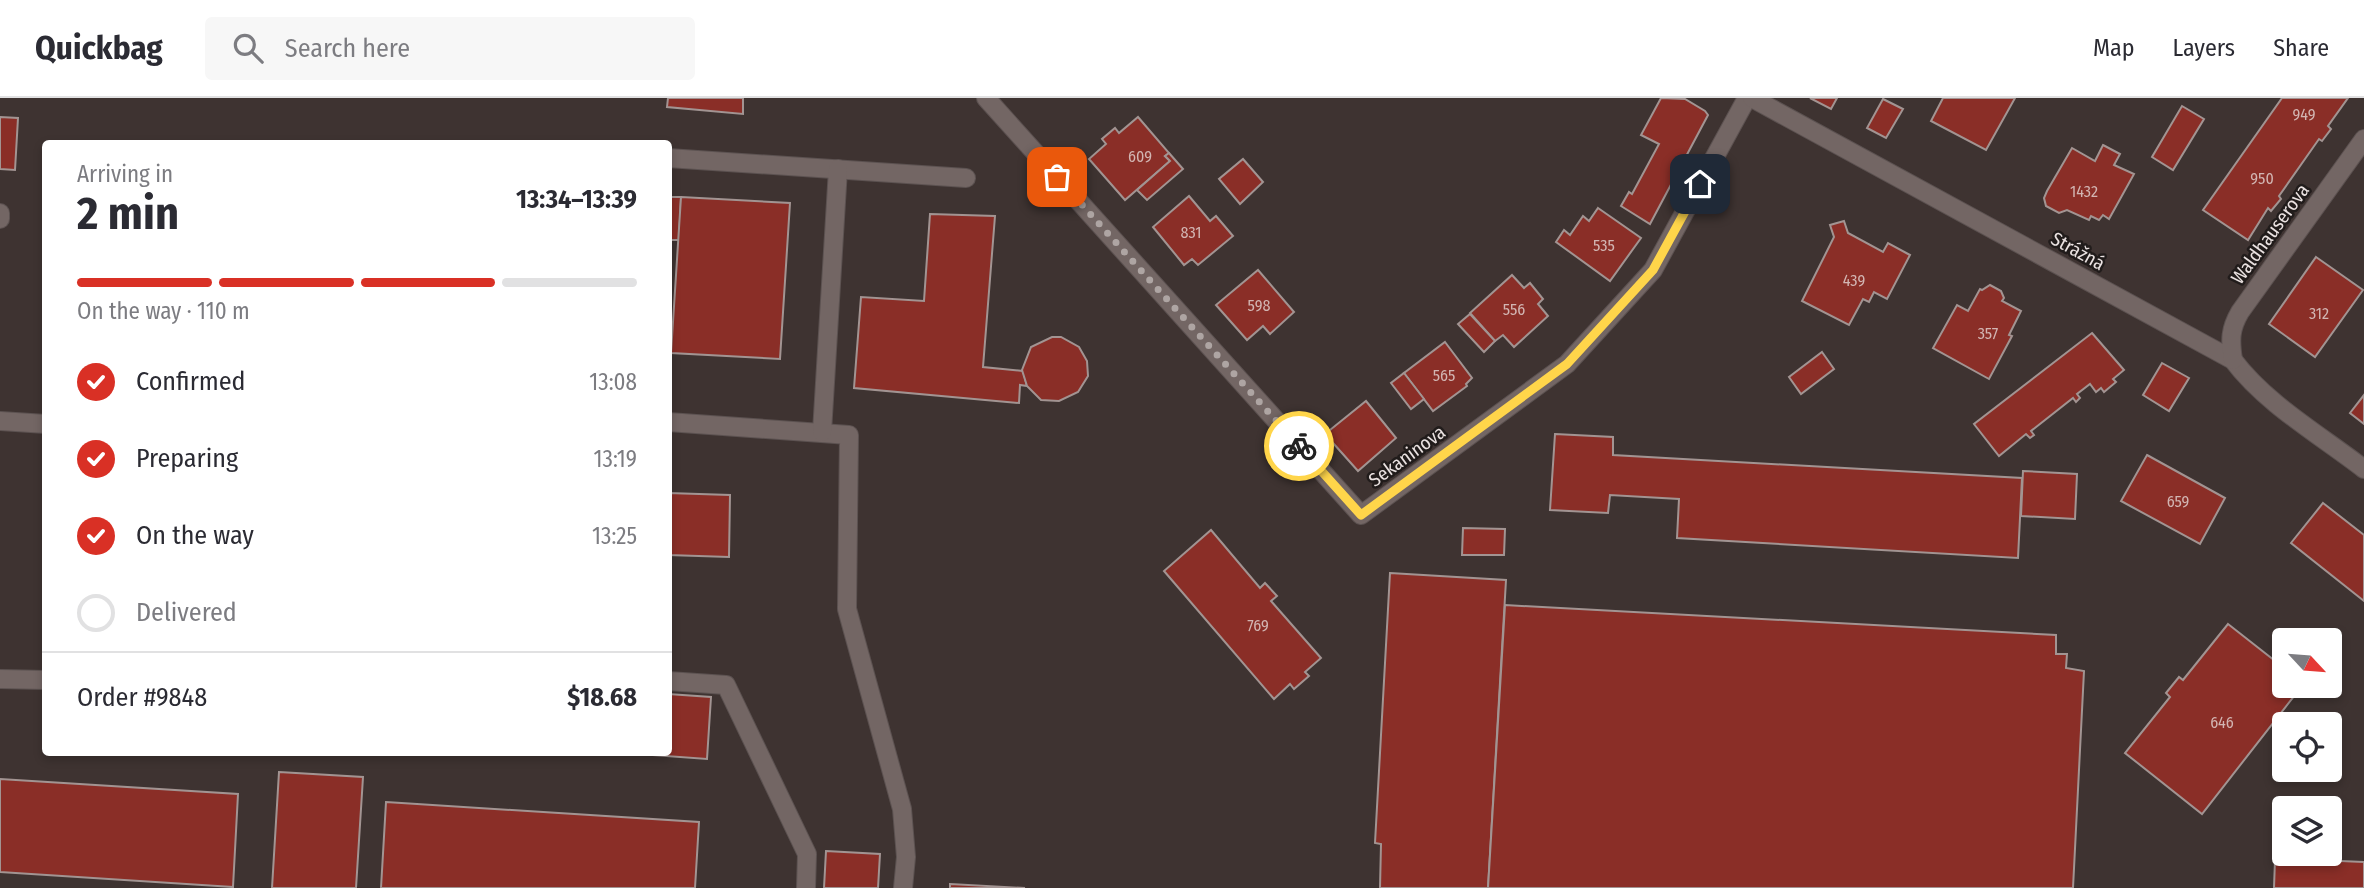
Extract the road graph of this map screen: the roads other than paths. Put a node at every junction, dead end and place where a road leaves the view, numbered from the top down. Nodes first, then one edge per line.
1 (986, 98) edge
2 (1749, 98) edge
3 (2364, 139) edge
4 (672, 158) edge
5 (838, 169) junction
6 (966, 178) dead end
7 (0, 213) edge
8 (0, 219) edge
9 (2233, 360) junction
10 (0, 421) edge
11 (672, 422) edge
12 (42, 424) edge
13 (822, 432) junction
14 (2364, 469) edge
15 (0, 679) edge
16 (42, 680) edge
17 (672, 681) edge
18 (806, 888) edge
19 (903, 888) edge

1 - 2 street, Sekaninova
2 - 9 street, Strážná
3 - 9 street, Waldhauserova
4 - 5 street
5 - 6 street
5 - 13 street
7 - 8 street
9 - 14 street, Strážná
10 - 12 street
11 - 13 street
13 - 19 street
15 - 16 street
17 - 18 street

